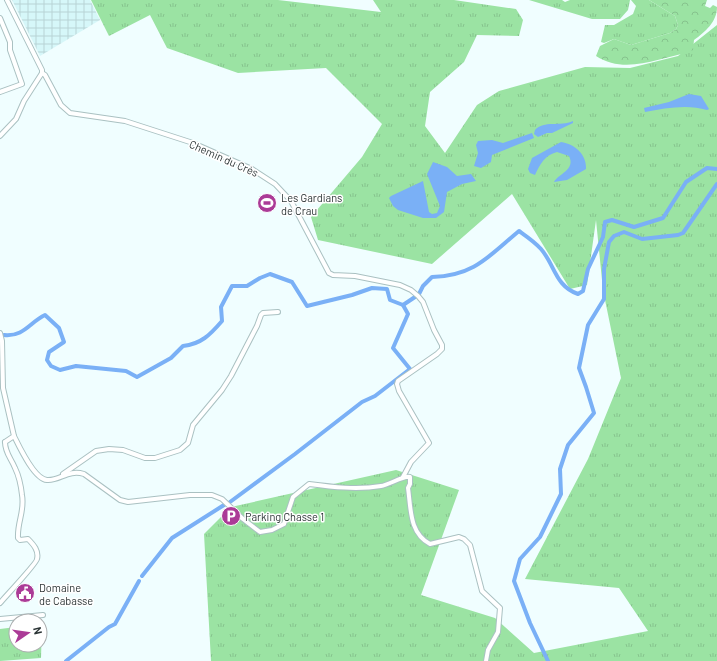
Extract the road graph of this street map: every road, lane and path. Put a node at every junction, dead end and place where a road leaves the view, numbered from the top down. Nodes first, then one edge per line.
1 (7, 0) edge
2 (0, 18) edge
3 (42, 73) junction
4 (0, 92) edge
5 (0, 136) edge
6 (278, 312) dead end
7 (0, 333) edge
8 (14, 436) junction
9 (2, 442) edge
10 (61, 476) junction
11 (403, 477) junction
12 (0, 603) edge
13 (486, 661) edge

1 - 3 street
2 - 4 street
3 - 5 street
3 - 11 street, Chemin du Crès
6 - 10 street
7 - 8 street
8 - 9 street
8 - 10 street
9 - 12 street
10 - 11 street
11 - 13 street

